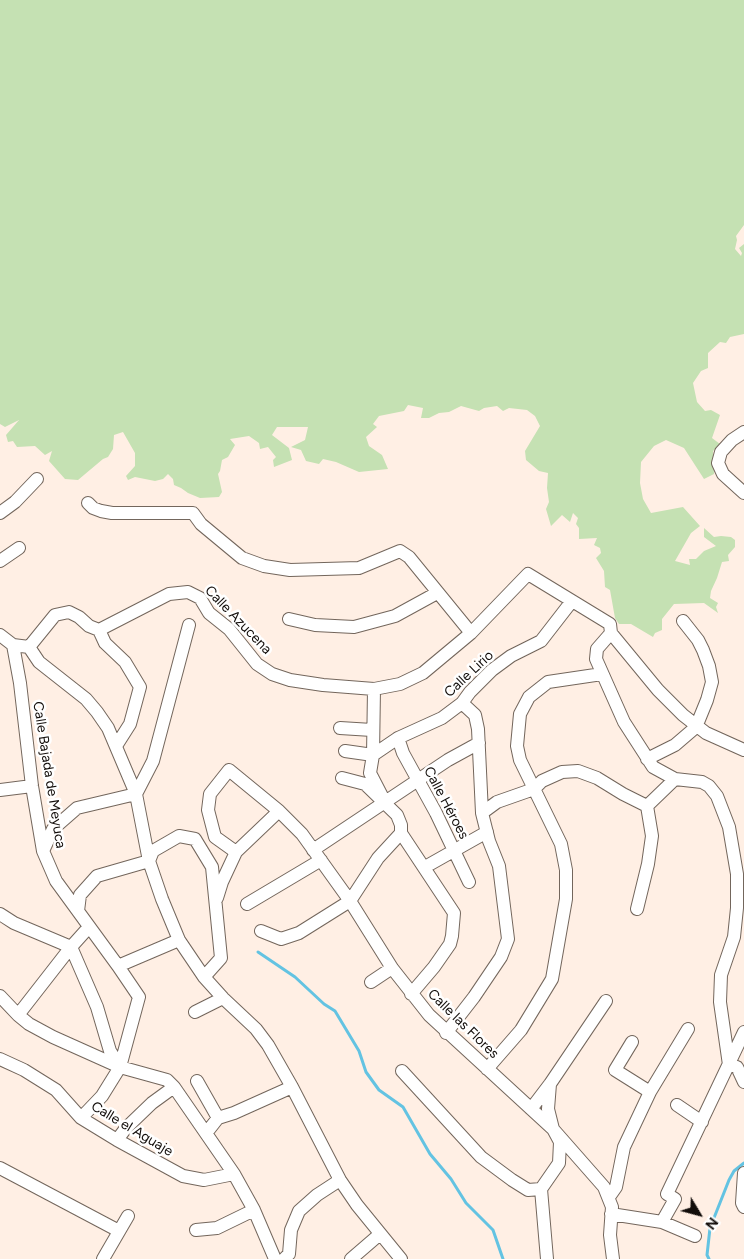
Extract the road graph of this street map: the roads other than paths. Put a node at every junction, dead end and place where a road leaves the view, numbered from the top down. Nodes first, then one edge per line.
1 (744, 432) edge
2 (37, 479) dead end
3 (744, 493) edge
4 (88, 503) dead end
5 (0, 513) edge
6 (19, 548) dead end
7 (0, 561) edge
8 (437, 593) junction
9 (572, 601) junction
10 (289, 619) dead end
11 (682, 621) dead end
12 (189, 625) dead end
13 (99, 630) junction
14 (471, 633) junction
15 (611, 633) junction
16 (0, 635) edge
17 (13, 645) junction
18 (29, 647) junction
19 (602, 674) junction
20 (374, 689) junction
21 (462, 703) junction
22 (696, 727) junction
23 (340, 728) dead end
24 (372, 730) junction
25 (398, 738) junction
26 (479, 742) junction
27 (116, 746) junction
28 (744, 750) edge
29 (345, 751) dead end
30 (373, 755) junction
31 (647, 759) junction
32 (342, 778) dead end
33 (675, 779) junction
34 (417, 780) junction
35 (32, 786) junction
36 (534, 789) junction
37 (0, 790) edge
38 (136, 794) junction
39 (385, 802) junction
40 (647, 806) junction
41 (279, 811) junction
42 (482, 812) junction
43 (486, 832) junction
44 (401, 833) junction
45 (313, 850) junction
46 (455, 850) junction
47 (43, 851) junction
48 (236, 852) junction
49 (321, 860) junction
50 (149, 861) junction
51 (425, 868) junction
52 (469, 882) dead end
53 (350, 901) junction
54 (248, 904) dead end
55 (215, 905) junction
56 (637, 909) dead end
57 (78, 911) junction
58 (0, 914) edge
59 (89, 927) junction
60 (261, 931) dead end
61 (179, 940) junction
62 (71, 947) junction
63 (118, 966) junction
64 (392, 968) junction
65 (204, 977) junction
66 (371, 982) dead end
67 (411, 994) junction
68 (0, 996) edge
69 (223, 998) junction
70 (606, 1001) dead end
71 (195, 1012) dead end
72 (18, 1016) junction
73 (688, 1029) dead end
74 (744, 1032) edge
75 (446, 1033) junction
76 (632, 1042) dead end
77 (0, 1059) edge
78 (728, 1065) junction
79 (120, 1067) junction
80 (487, 1068) junction
81 (402, 1070) dead end
82 (197, 1081) dead end
83 (744, 1082) edge
84 (550, 1084) junction
85 (174, 1087) junction
86 (292, 1087) junction
87 (650, 1092) junction
88 (677, 1105) dead end
89 (531, 1109) junction
90 (81, 1118) junction
91 (218, 1118) junction
92 (702, 1122) junction
93 (553, 1129) junction
94 (207, 1132) junction
95 (117, 1140) junction
96 (0, 1168) edge
97 (234, 1174) junction
98 (743, 1177) edge
99 (340, 1180) junction
100 (541, 1189) junction
101 (609, 1197) junction
102 (744, 1207) edge
103 (254, 1210) junction
104 (611, 1214) junction
105 (128, 1216) dead end
106 (662, 1222) junction
107 (196, 1230) dead end
108 (119, 1231) junction
109 (380, 1234) junction
110 (695, 1236) dead end
111 (103, 1259) edge
112 (275, 1259) edge
113 (284, 1259) edge
114 (351, 1259) edge
115 (400, 1259) edge
116 (547, 1259) edge
117 (613, 1259) edge

1 - 3 street
2 - 5 street
4 - 8 street
6 - 7 street
8 - 10 street
8 - 14 street
9 - 14 street, Calle Azucena
9 - 15 street
9 - 21 street, Calle Lirio
11 - 22 street
12 - 38 street
13 - 18 street
13 - 20 street, Calle Azucena
13 - 27 street
14 - 20 street, Calle Azucena
15 - 19 street
15 - 22 street
16 - 17 street
17 - 18 street
17 - 35 street, Calle Bajada de Meyuca
18 - 27 street
19 - 31 street
19 - 36 street
20 - 24 street
21 - 25 street, Calle Lirio
21 - 26 street
22 - 28 street
22 - 31 street
23 - 24 street
24 - 30 street
25 - 30 street, Calle Lirio
25 - 34 street, Calle Héroes
26 - 34 street
26 - 42 street
27 - 38 street
29 - 30 street
30 - 39 street
31 - 33 street
32 - 39 street
33 - 40 street
33 - 78 street
34 - 39 street
34 - 46 street, Calle Héroes
35 - 37 street
35 - 47 street, Calle Bajada de Meyuca
36 - 40 street
36 - 42 street
36 - 80 street
38 - 47 street
38 - 50 street
39 - 44 street
39 - 45 street
40 - 56 street
41 - 45 street, Calle las Flores
41 - 48 street
41 - 48 street, Calle las Flores
42 - 43 street
43 - 46 street
43 - 75 street
44 - 51 street
44 - 53 street
45 - 49 street, Calle las Flores
46 - 51 street
46 - 52 street, Calle Héroes
47 - 57 street, Calle Bajada de Meyuca
48 - 55 street
49 - 53 street, Calle las Flores
49 - 54 street
50 - 55 street
50 - 57 street
50 - 61 street
51 - 67 street
53 - 60 street
53 - 64 street, Calle las Flores
55 - 65 street
57 - 59 street, Calle Bajada de Meyuca
58 - 62 street
59 - 62 street
59 - 63 street, Calle Bajada de Meyuca
61 - 63 street
61 - 65 street
62 - 72 street
62 - 79 street
63 - 79 street, Calle Bajada de Meyuca
64 - 66 street
64 - 67 street, Calle las Flores
65 - 69 street
67 - 75 street, Calle las Flores
68 - 72 street
69 - 71 street
69 - 86 street
70 - 84 street
72 - 79 street
73 - 87 street
74 - 78 street
75 - 80 street, Calle las Flores
76 - 87 street
77 - 90 street, Calle el Aguaje
78 - 83 street
78 - 92 street
79 - 85 street
79 - 90 street, Calle Bajada de Meyuca
80 - 89 street, Calle las Flores
81 - 100 street
82 - 91 street
84 - 89 street
84 - 93 street
85 - 94 street
85 - 95 street
86 - 91 street
86 - 99 street
87 - 101 street
88 - 92 street
89 - 93 street, Calle las Flores
90 - 95 street, Calle el Aguaje
91 - 94 street
92 - 106 street
93 - 100 street
93 - 101 street, Calle las Flores
94 - 97 street
95 - 97 street, Calle el Aguaje
96 - 108 street
97 - 103 street
98 - 102 street
99 - 109 street
99 - 113 street
100 - 116 street
101 - 104 street, Calle las Flores
103 - 107 street
103 - 112 street
104 - 106 street
104 - 117 street, Calle las Flores
105 - 108 street
106 - 110 street
108 - 111 street
109 - 114 street
109 - 115 street

